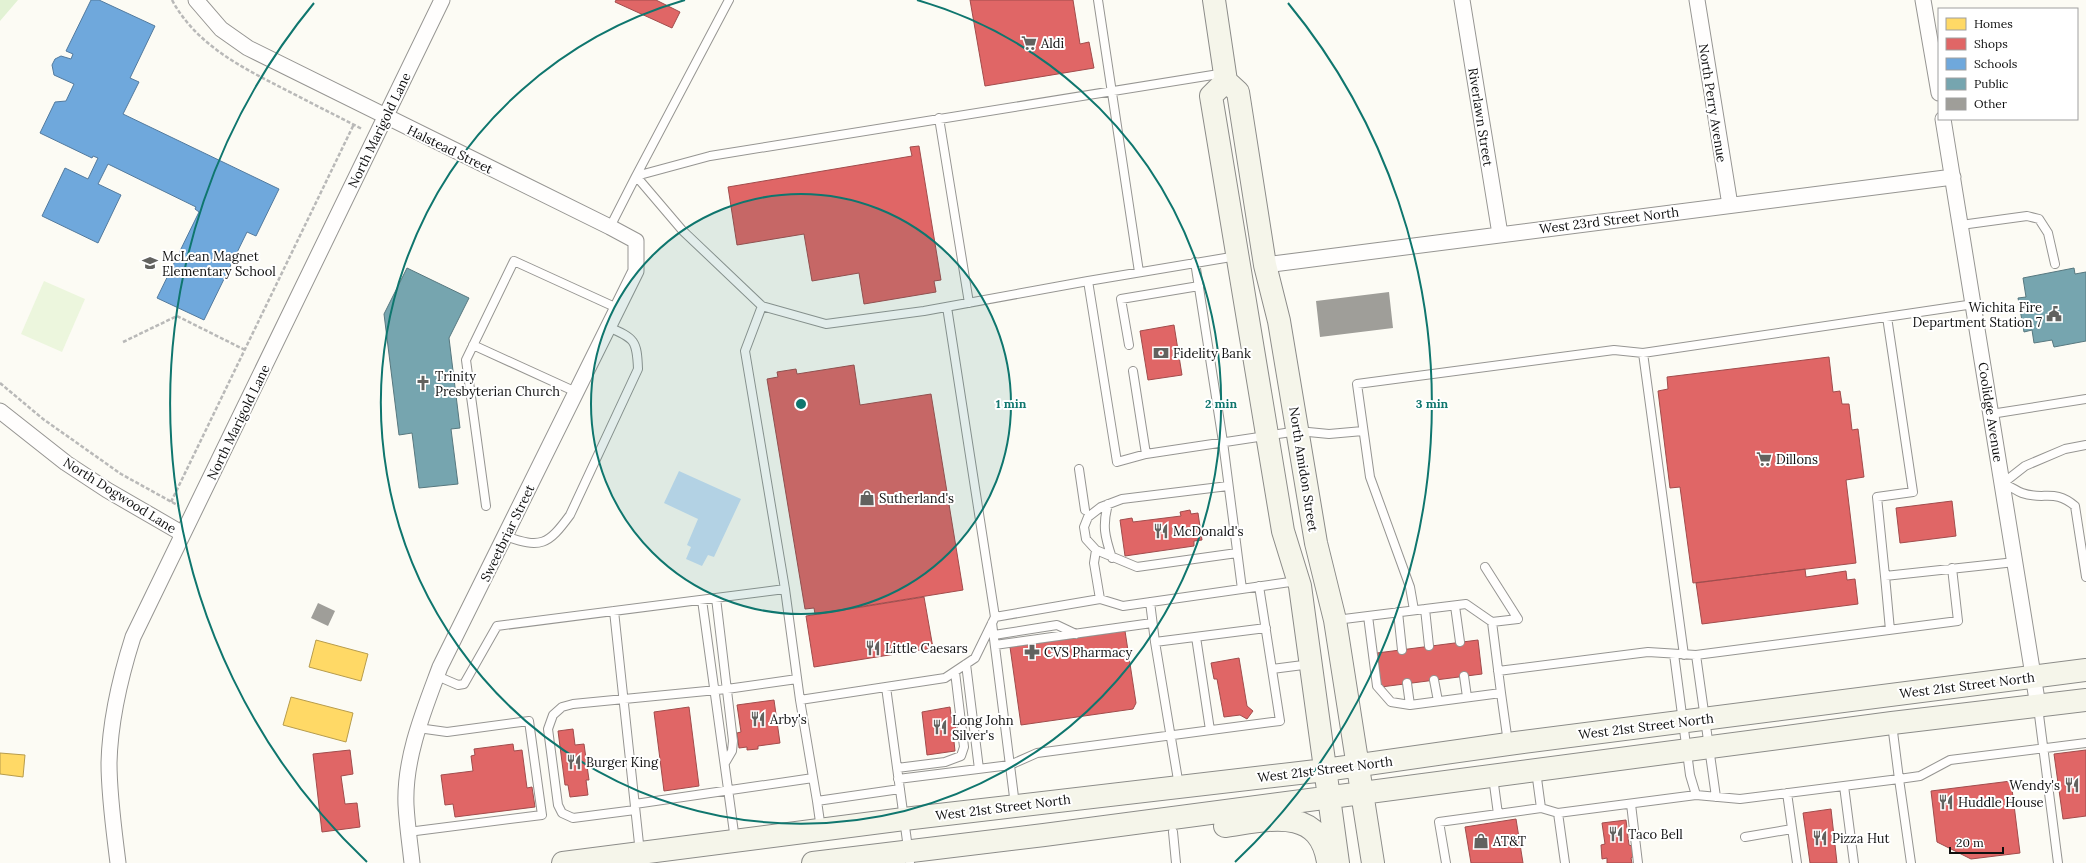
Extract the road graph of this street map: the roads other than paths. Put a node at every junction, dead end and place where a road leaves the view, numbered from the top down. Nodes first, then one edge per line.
1 (196, 0) edge
2 (442, 0) edge
3 (729, 0) edge
4 (1098, 0) edge
5 (1214, 0) edge
6 (1462, 0) edge
7 (1697, 0) edge
8 (1923, 0) edge
9 (1225, 77) junction
10 (1938, 87) edge
11 (1111, 90) junction
12 (386, 117) junction
13 (939, 118) junction
14 (1943, 120) edge
15 (636, 176) junction
16 (1953, 177) junction
17 (1730, 205) junction
18 (610, 226) junction
19 (1961, 226) junction
20 (1500, 234) junction
21 (1238, 256) junction
22 (1195, 262) junction
23 (2055, 264) dead end
24 (1265, 265) junction
25 (1139, 272) junction
26 (1088, 281) junction
27 (1199, 286) junction
28 (969, 303) junction
29 (1974, 304) junction
30 (762, 306) junction
31 (948, 307) junction
32 (617, 308) junction
33 (1887, 317) junction
34 (608, 327) junction
35 (473, 345) junction
36 (1128, 345) dead end
37 (1643, 354) junction
38 (1133, 371) dead end
39 (576, 392) junction
40 (2086, 399) edge
41 (0, 410) edge
42 (1991, 414) junction
43 (1298, 431) junction
44 (1363, 431) junction
45 (1267, 436) junction
46 (1223, 442) junction
47 (2086, 445) edge
48 (1146, 454) junction
49 (1079, 469) dead end
50 (2002, 484) junction
51 (1228, 486) junction
52 (1108, 504) junction
53 (486, 506) dead end
54 (1085, 510) dead end
55 (184, 534) junction
56 (505, 536) junction
57 (1096, 550) junction
58 (1237, 553) junction
59 (1112, 558) junction
60 (2015, 562) junction
61 (1485, 567) dead end
62 (1952, 568) junction
63 (1885, 576) junction
64 (2086, 578) edge
65 (1298, 581) junction
66 (1259, 586) junction
67 (785, 589) junction
68 (1242, 589) junction
69 (716, 598) junction
70 (1100, 599) junction
71 (702, 600) junction
72 (1150, 602) junction
73 (1455, 606) junction
74 (1425, 609) junction
75 (1414, 610) junction
76 (614, 611) junction
77 (1398, 612) junction
78 (1368, 616) junction
79 (994, 620) junction
80 (1335, 620) junction
81 (1492, 622) junction
82 (1152, 623) junction
83 (1266, 628) junction
84 (1890, 630) junction
85 (1076, 634) junction
86 (994, 635) junction
87 (1196, 637) junction
88 (1155, 642) junction
89 (1460, 642) dead end
90 (995, 645) junction
91 (1430, 646) dead end
92 (1402, 650) dead end
93 (1674, 654) junction
94 (1684, 655) junction
95 (1696, 655) junction
96 (966, 664) junction
97 (1311, 664) junction
98 (1272, 668) junction
99 (2086, 670) edge
100 (1498, 671) junction
101 (955, 672) junction
102 (437, 676) junction
103 (1464, 676) dead end
104 (2033, 677) junction
105 (797, 679) junction
106 (1434, 680) dead end
107 (1407, 684) dead end
108 (886, 687) junction
109 (715, 689) junction
110 (727, 689) junction
111 (1501, 693) junction
112 (1467, 697) junction
113 (624, 699) junction
114 (800, 700) junction
115 (2086, 700) edge
116 (1438, 701) junction
117 (1410, 705) junction
118 (2038, 706) junction
119 (1706, 719) junction
120 (1683, 722) junction
121 (1892, 723) junction
122 (418, 728) junction
123 (1210, 730) junction
124 (1172, 735) junction
125 (1508, 744) junction
126 (2086, 744) edge
127 (1710, 747) junction
128 (2043, 749) junction
129 (1687, 750) junction
130 (725, 763) junction
131 (1010, 765) junction
132 (1358, 765) junction
133 (897, 768) junction
134 (979, 769) junction
135 (1325, 770) junction
136 (1536, 770) junction
137 (1493, 776) junction
138 (813, 778) junction
139 (898, 779) junction
140 (1899, 779) junction
141 (1844, 786) junction
142 (1179, 787) junction
143 (729, 790) junction
144 (900, 790) junction
145 (1362, 793) junction
146 (1787, 793) junction
147 (1696, 795) junction
148 (1328, 797) junction
149 (1716, 797) junction
150 (817, 801) junction
151 (1630, 804) junction
152 (1015, 806) junction
153 (635, 807) junction
154 (1541, 808) junction
155 (1558, 813) junction
156 (1498, 814) junction
157 (904, 819) junction
158 (1792, 829) junction
159 (821, 830) junction
160 (408, 832) junction
161 (1173, 832) junction
162 (1044, 835) junction
163 (1745, 837) dead end
164 (735, 841) junction
165 (640, 853) junction
166 (909, 857) edge
167 (2058, 861) edge
168 (118, 863) edge
169 (412, 863) edge
170 (563, 863) edge
171 (813, 863) edge
172 (1176, 863) edge
173 (1328, 863) edge
174 (1338, 863) edge
175 (1373, 863) edge
176 (1446, 863) edge
177 (1565, 863) edge
178 (1638, 863) edge
179 (1797, 863) edge
180 (1854, 863) edge
181 (1910, 863) edge

1 - 12 street, Halstead Street
2 - 12 street, North Marigold Lane
3 - 15 lane
4 - 11 lane
5 - 9 main road
6 - 20 street, Riverlawn Street
7 - 17 street, North Perry Avenue
8 - 10 street
9 - 11 lane
9 - 21 main road
9 - 24 main road, North Amidon Street
11 - 13 lane
11 - 25 lane
12 - 18 street, Halstead Street
12 - 55 street, North Marigold Lane
13 - 15 lane
13 - 28 lane
14 - 16 street, Coolidge Avenue
15 - 18 lane
15 - 30 lane
16 - 17 street, West 23rd Street North
16 - 19 street, Coolidge Avenue
17 - 20 street, West 23rd Street North
18 - 32 street, Sweetbriar Street
19 - 23 lane
19 - 29 street, Coolidge Avenue
20 - 24 street, West 23rd Street North
21 - 22 lane
21 - 45 main road
22 - 25 lane
22 - 27 lane
24 - 43 main road, North Amidon Street
25 - 26 lane
26 - 28 lane
26 - 48 lane
27 - 36 lane
27 - 46 lane
28 - 31 lane
29 - 33 lane
29 - 42 street, Coolidge Avenue
30 - 31 lane
30 - 67 lane
31 - 79 lane
32 - 34 street, Sweetbriar Street
32 - 35 lane
33 - 37 lane
33 - 63 lane
34 - 39 street, Sweetbriar Street
34 - 56 lane
35 - 39 lane
35 - 53 lane
37 - 44 lane
37 - 94 lane
38 - 48 lane
39 - 56 street, Sweetbriar Street
40 - 42 lane
41 - 55 street, North Dogwood Lane
42 - 50 street, Coolidge Avenue
43 - 44 lane
43 - 45 lane
43 - 80 main road, North Amidon Street
44 - 75 lane
45 - 46 lane
45 - 65 main road
46 - 48 lane
46 - 51 lane
47 - 50 lane
49 - 54 lane
50 - 60 street, Coolidge Avenue
50 - 64 lane
51 - 52 lane
51 - 58 lane
52 - 57 lane
52 - 59 lane
55 - 168 street, North Marigold Lane
56 - 102 street, Sweetbriar Street
57 - 59 lane
57 - 70 lane
58 - 59 lane
58 - 68 lane
60 - 62 lane
60 - 104 street, Coolidge Avenue
61 - 81 lane
62 - 63 lane
62 - 84 lane
63 - 84 lane
65 - 66 lane
65 - 97 main road
66 - 68 lane
66 - 83 lane
67 - 69 lane
67 - 105 lane
68 - 72 lane
69 - 71 lane
69 - 110 lane
70 - 72 lane
70 - 79 lane
71 - 76 lane
71 - 109 lane
72 - 82 lane
73 - 74 lane
73 - 81 lane
73 - 89 lane
74 - 75 lane
74 - 91 lane
75 - 77 lane
76 - 102 lane
76 - 113 lane
77 - 78 lane
77 - 92 lane
78 - 80 lane
78 - 117 lane
79 - 86 lane
79 - 96 lane
80 - 132 main road, North Amidon Street
81 - 100 lane
82 - 85 lane
82 - 88 lane
83 - 87 lane
83 - 98 lane
84 - 95 lane
85 - 86 lane
85 - 90 lane
86 - 90 lane
87 - 88 lane
87 - 123 lane
88 - 124 lane
90 - 131 lane
93 - 94 lane
93 - 100 lane
93 - 120 lane
94 - 95 lane
95 - 119 lane
96 - 101 lane
96 - 134 lane
97 - 98 lane
97 - 135 main road
98 - 123 lane
99 - 104 main road, West 21st Street North
100 - 111 lane
101 - 108 lane
101 - 133 lane
102 - 122 street, Sweetbriar Street
103 - 112 lane
104 - 118 street, Coolidge Avenue
104 - 119 main road, West 21st Street North
105 - 110 lane
105 - 114 lane
106 - 116 lane
107 - 117 lane
108 - 114 lane
108 - 133 lane
109 - 110 lane
109 - 113 lane
109 - 130 lane
110 - 130 lane
111 - 112 lane
111 - 125 lane
112 - 116 lane
113 - 153 lane
113 - 153 lane
114 - 138 lane
115 - 118 main road
116 - 117 lane
118 - 121 main road
118 - 128 lane
119 - 120 main road, West 21st Street North
119 - 127 lane
120 - 125 main road, West 21st Street North
120 - 129 lane
121 - 127 main road
121 - 140 lane
122 - 160 street, Sweetbriar Street
122 - 160 lane
123 - 124 lane
124 - 131 lane
124 - 142 lane
125 - 132 main road, West 21st Street North
126 - 128 lane
127 - 129 main road
127 - 149 lane
128 - 140 lane
128 - 167 lane
129 - 136 main road
129 - 147 lane
130 - 143 lane
131 - 134 lane
131 - 152 lane
132 - 135 main road, West 21st Street North
132 - 145 main road, North Amidon Street
133 - 139 lane
134 - 139 lane
135 - 142 main road, West 21st Street North
135 - 148 main road
136 - 137 main road
136 - 154 lane
137 - 145 main road
137 - 156 lane
138 - 143 lane
138 - 150 lane
139 - 144 lane
140 - 141 lane
140 - 181 lane
141 - 146 lane
141 - 180 lane
142 - 152 main road, West 21st Street North
143 - 153 lane
143 - 164 lane
144 - 150 lane
144 - 157 lane
145 - 148 main road
145 - 175 main road, North Amidon Street
146 - 149 lane
146 - 158 lane
147 - 149 lane
147 - 151 lane
148 - 162 main road
148 - 174 main road
150 - 159 lane
151 - 155 lane
151 - 178 lane
152 - 157 main road, West 21st Street North
153 - 165 lane
154 - 155 lane
154 - 156 lane
155 - 177 lane
156 - 176 lane
157 - 159 main road, West 21st Street North
157 - 166 lane
158 - 163 lane
158 - 179 lane
159 - 164 main road, West 21st Street North
160 - 169 street, Sweetbriar Street
161 - 162 main road
161 - 172 lane
161 - 173 main road
162 - 166 main road
164 - 165 main road, West 21st Street North
165 - 170 main road, West 21st Street North
166 - 171 main road

